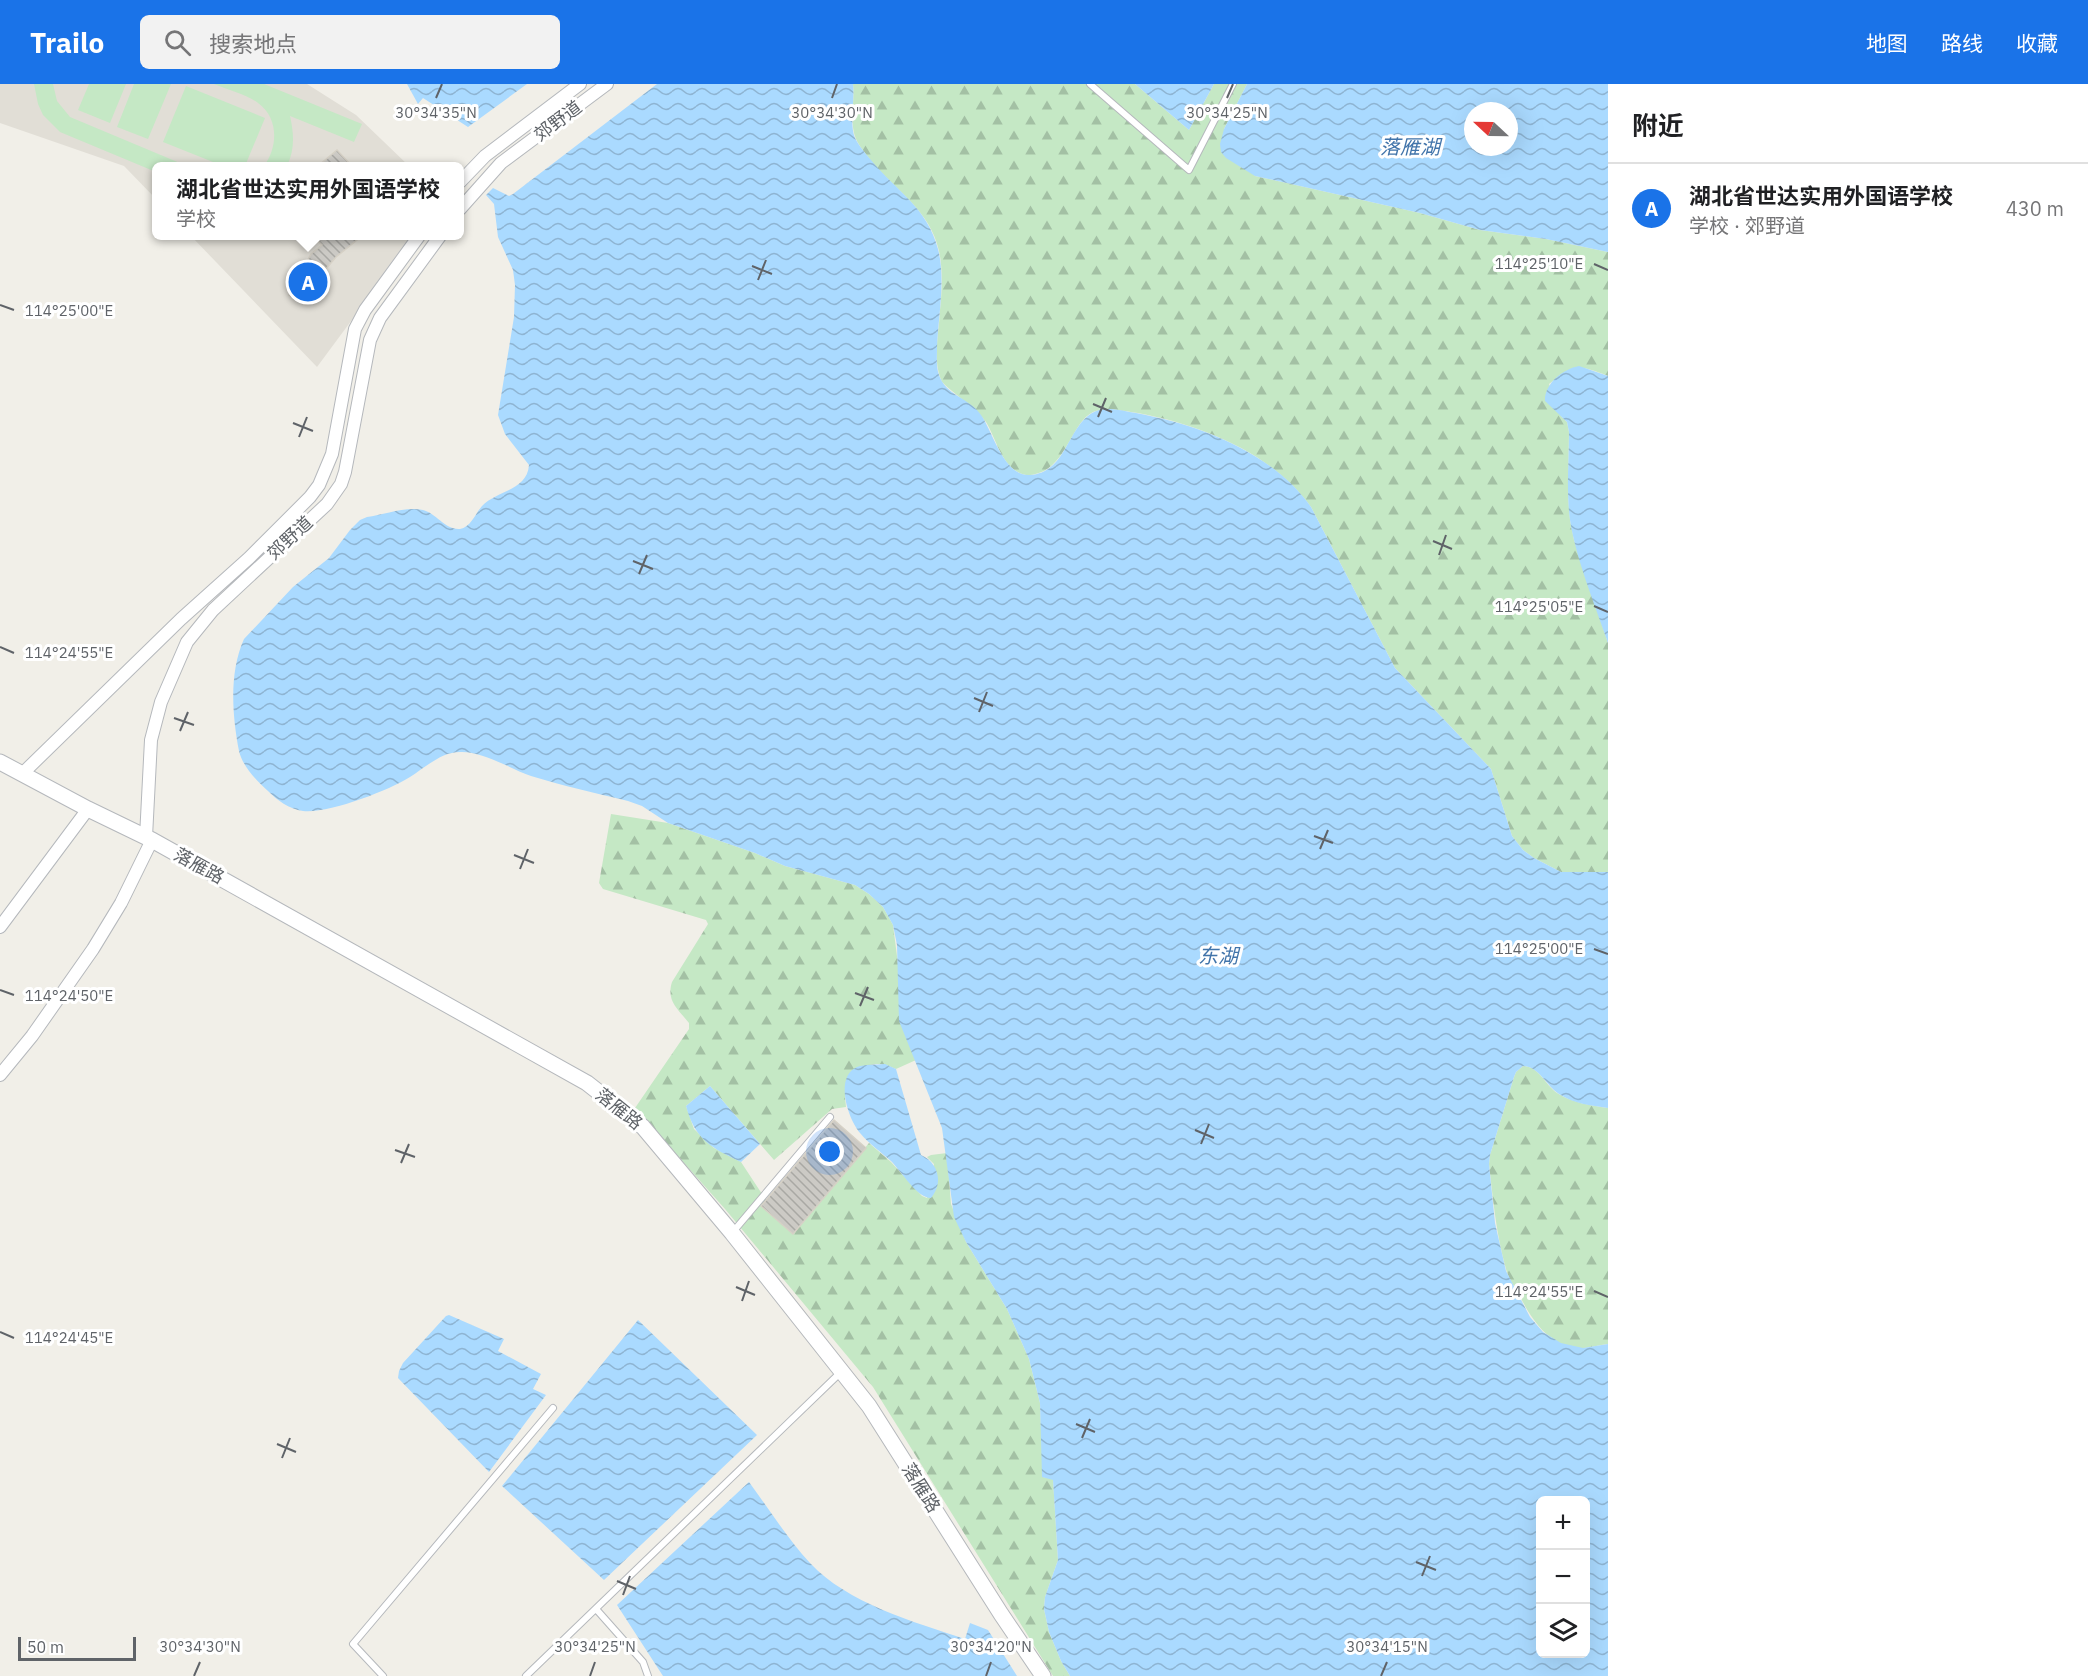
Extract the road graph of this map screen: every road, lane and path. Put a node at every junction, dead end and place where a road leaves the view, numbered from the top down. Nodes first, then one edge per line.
1 (580, 84) edge
2 (607, 84) edge
3 (1090, 84) edge
4 (1233, 84) edge
5 (464, 177) edge
6 (464, 204) edge
7 (416, 240) edge
8 (437, 240) edge
9 (0, 762) edge
10 (22, 774) junction
11 (88, 809) junction
12 (149, 838) junction
13 (0, 927) edge
14 (0, 1075) edge
15 (830, 1117) dead end
16 (732, 1233) junction
17 (841, 1371) junction
18 (553, 1408) dead end
19 (596, 1609) junction
20 (383, 1676) edge
21 (526, 1676) edge
22 (648, 1676) edge
23 (1043, 1676) edge

1 - 5 street
2 - 6 street, 郊野道
3 - 4 lane
7 - 10 street
8 - 12 street, 郊野道
9 - 10 street, 落雁路
10 - 11 street, 落雁路
11 - 12 street, 落雁路
11 - 13 street
12 - 14 street, 郊野道
12 - 16 street, 落雁路
15 - 16 lane
16 - 17 street, 落雁路
17 - 19 lane
17 - 23 street, 落雁路
18 - 20 lane
19 - 21 lane
19 - 22 lane

